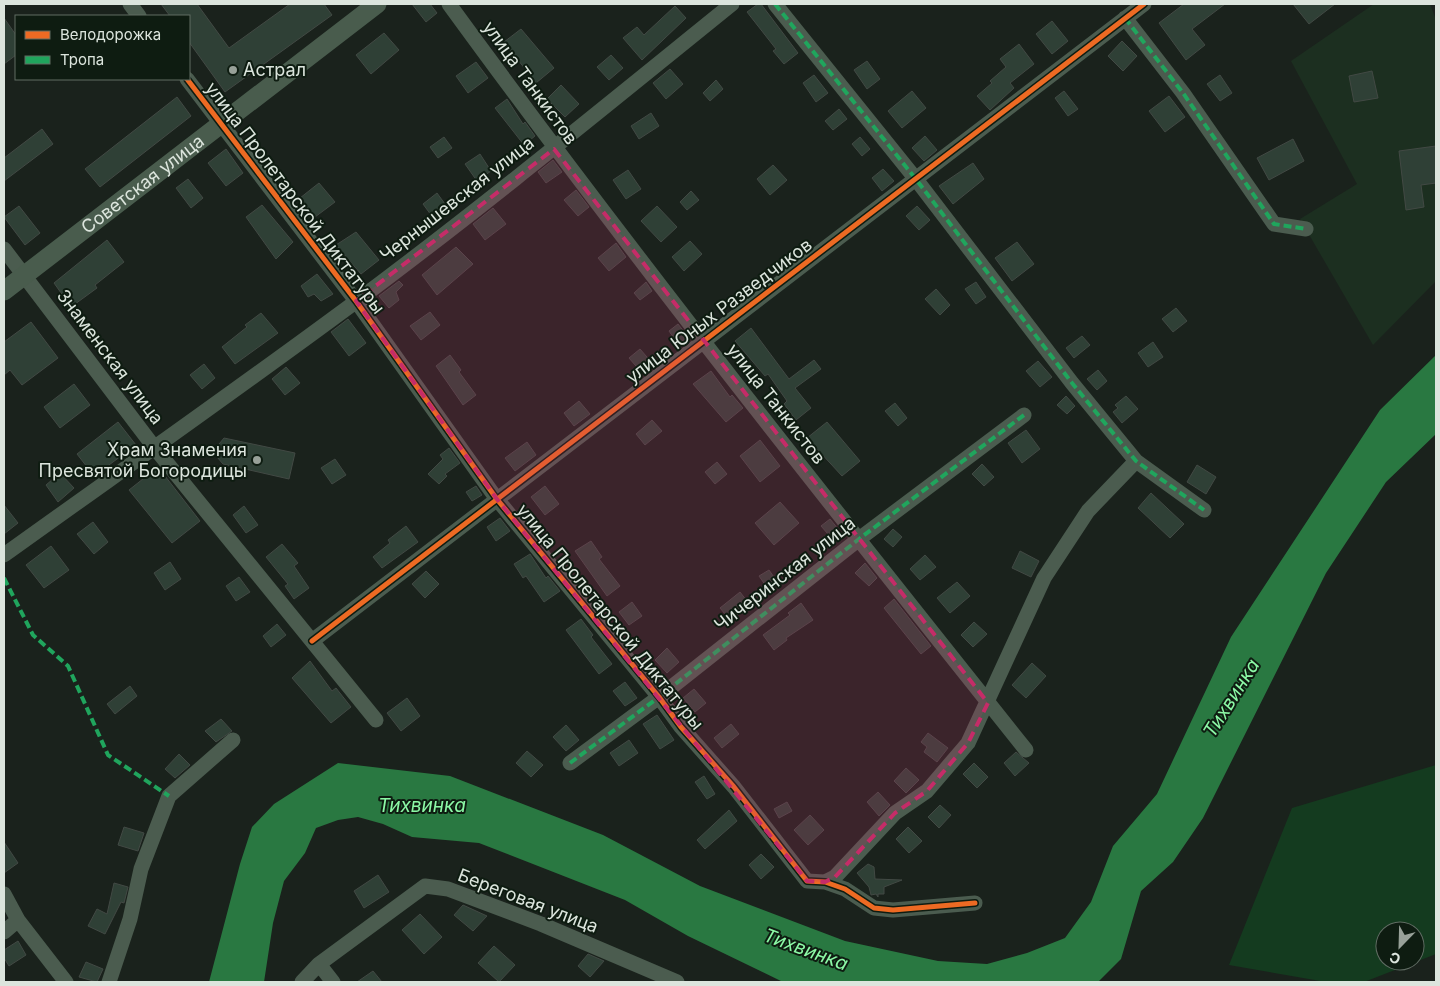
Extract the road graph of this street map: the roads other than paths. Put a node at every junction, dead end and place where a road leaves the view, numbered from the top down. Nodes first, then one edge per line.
1 (130, 4) edge
2 (377, 4) edge
3 (449, 4) edge
4 (732, 4) edge
5 (775, 4) edge
6 (1144, 4) edge
7 (138, 15) edge
8 (1125, 18) junction
9 (189, 80) edge
10 (222, 123) junction
11 (554, 148) junction
12 (915, 178) junction
13 (1306, 229) dead end
14 (4, 249) edge
15 (24, 276) junction
16 (4, 291) edge
17 (356, 301) junction
18 (702, 341) junction
19 (1024, 416) dead end
20 (154, 447) junction
21 (1136, 461) junction
22 (496, 498) junction
23 (1204, 510) dead end
24 (859, 539) junction
25 (4, 555) edge
26 (312, 641) junction
27 (659, 697) junction
28 (988, 703) junction
29 (376, 720) dead end
30 (233, 740) dead end
31 (1026, 750) dead end
32 (570, 763) dead end
33 (825, 882) junction
34 (4, 894) edge
35 (975, 903) dead end
36 (18, 920) junction
37 (4, 932) edge
38 (319, 964) junction
39 (660, 979) edge
40 (66, 982) edge
41 (109, 982) edge
42 (302, 982) edge
43 (333, 982) edge
44 (677, 982) edge

1 - 7 street
2 - 10 main road, Советская улица
3 - 11 street, улица Танкистов
4 - 11 street, Чернышевская улица
5 - 12 street
6 - 8 street, улица Юных Разведчиков
8 - 12 street, улица Юных Разведчиков
8 - 13 street
9 - 10 street, улица Пролетарской Диктатуры
10 - 15 main road, Советская улица
10 - 17 street, улица Пролетарской Диктатуры
11 - 17 street, Чернышевская улица
11 - 18 street, улица Танкистов
12 - 18 street, улица Юных Разведчиков
12 - 21 street
14 - 15 street, Знаменская улица
15 - 16 main road, Советская улица
15 - 20 street, Знаменская улица
17 - 20 street, Чернышевская улица
17 - 22 street, улица Пролетарской Диктатуры
18 - 22 street, улица Юных Разведчиков
18 - 24 street, улица Танкистов
19 - 24 street, Чичеринская улица
20 - 25 street, Чернышевская улица
20 - 26 street, Знаменская улица
21 - 23 street
21 - 28 street
22 - 26 street, улица Юных Разведчиков
22 - 27 street, улица Пролетарской Диктатуры
24 - 27 street, Чичеринская улица
24 - 28 street, улица Танкистов
26 - 29 street, Знаменская улица
27 - 32 street, Чичеринская улица
27 - 33 street, улица Пролетарской Диктатуры
28 - 31 street, улица Танкистов
28 - 33 street
30 - 41 street
33 - 35 street, улица Пролетарской Диктатуры
34 - 36 street
36 - 37 street
36 - 40 street
38 - 39 street, Береговая улица
38 - 42 street, Береговая улица
38 - 43 street
39 - 44 street, Береговая улица

